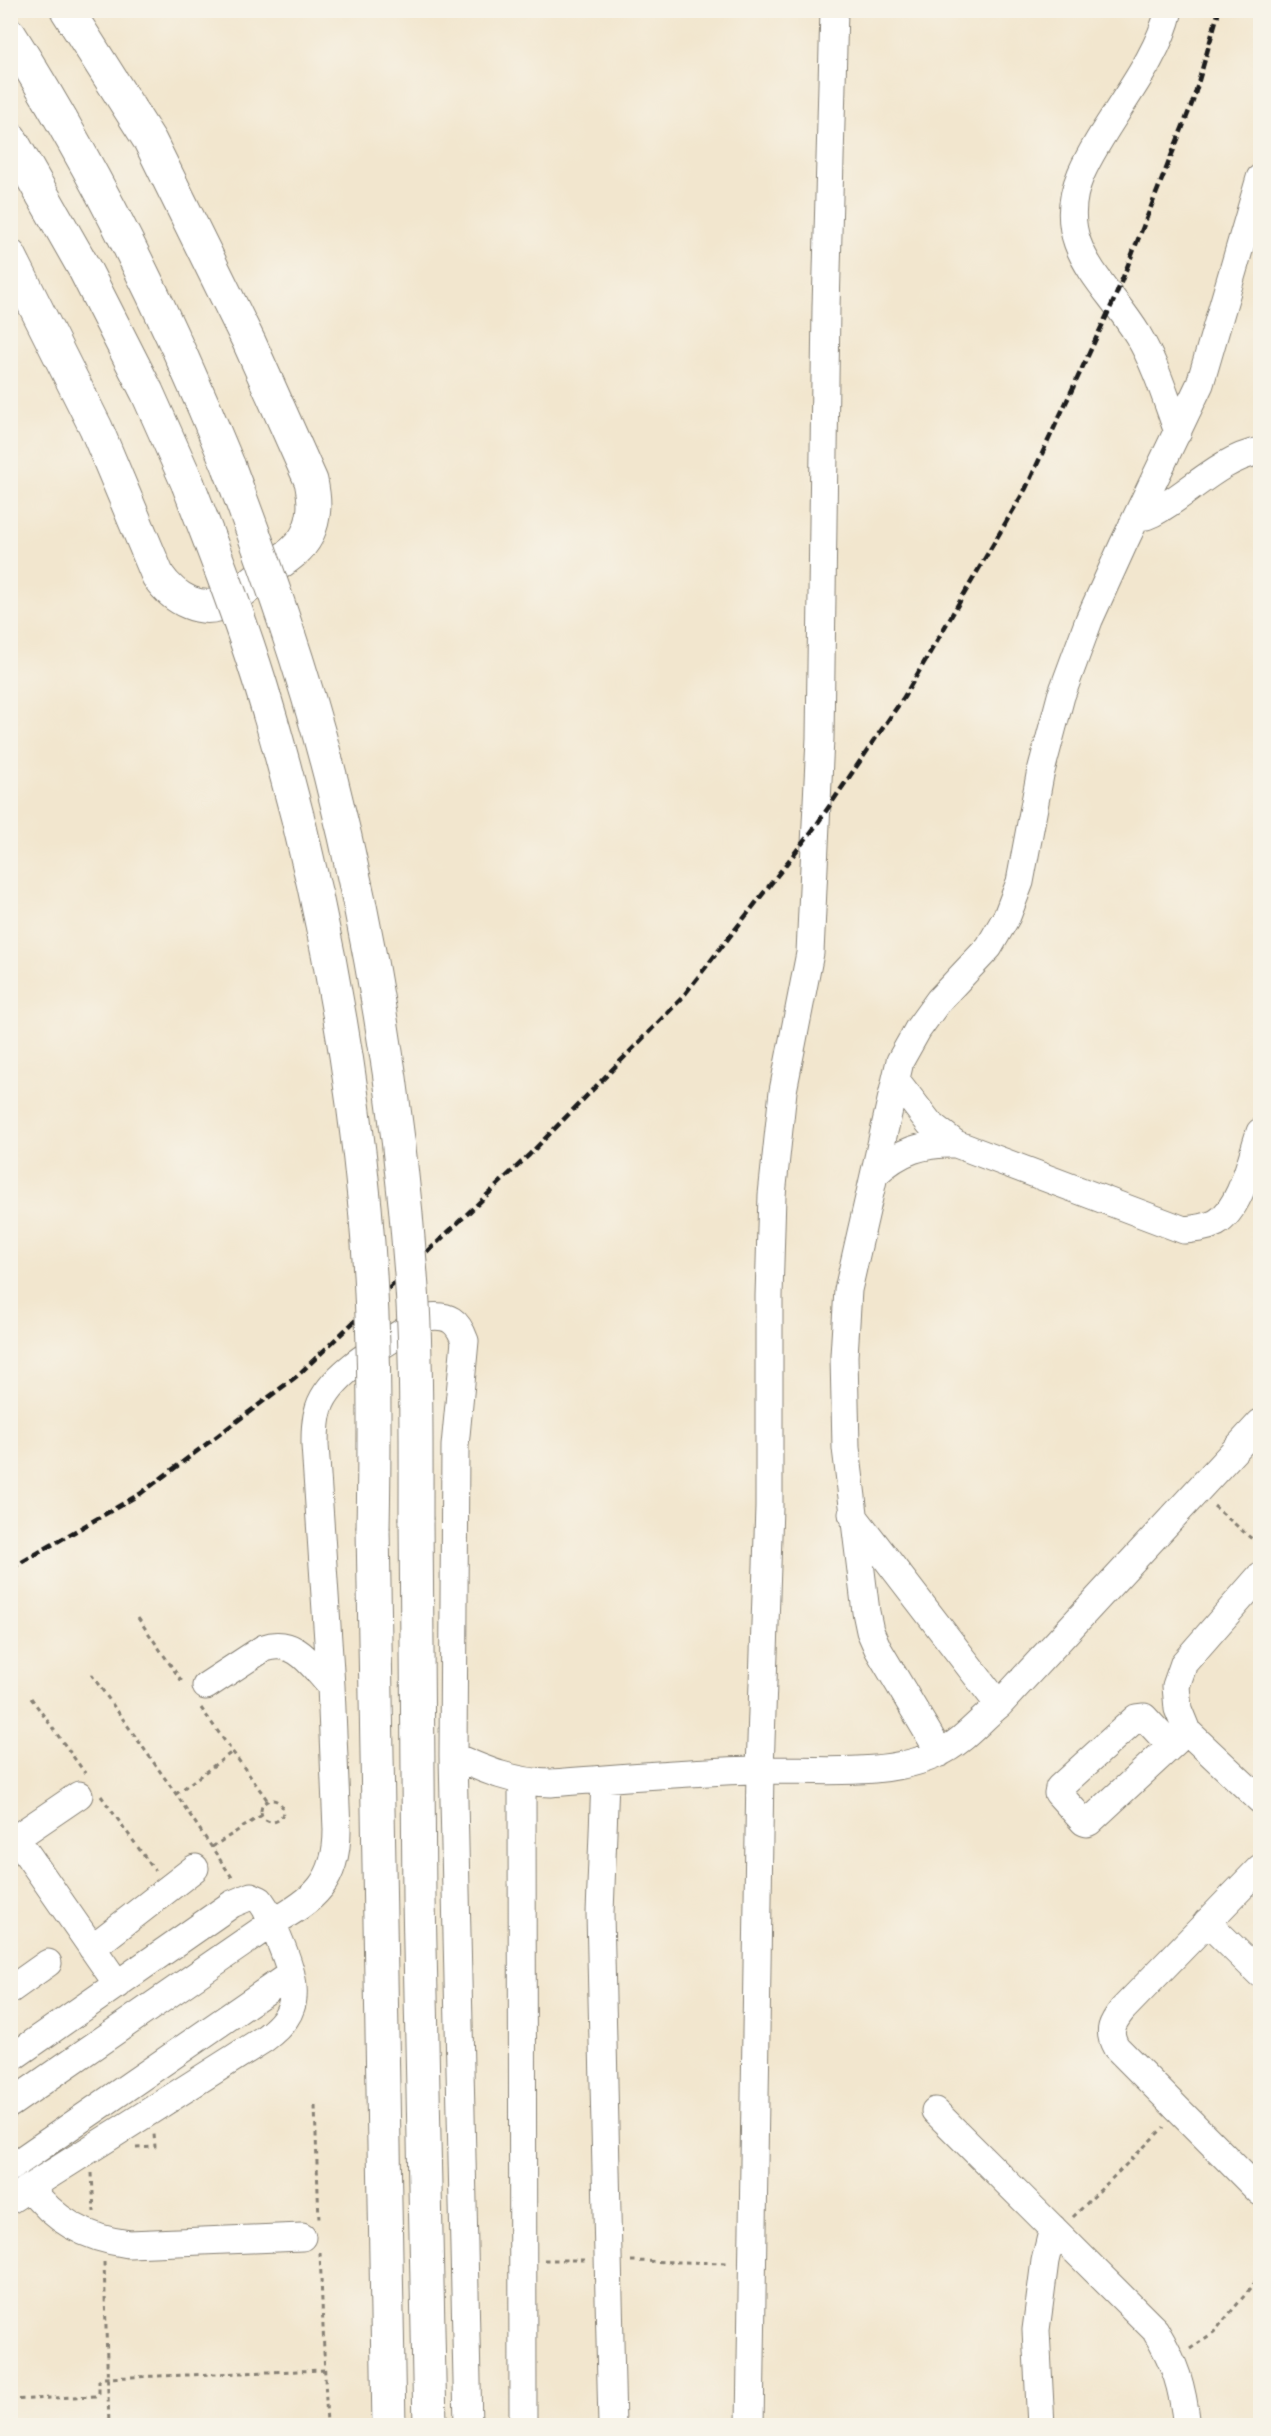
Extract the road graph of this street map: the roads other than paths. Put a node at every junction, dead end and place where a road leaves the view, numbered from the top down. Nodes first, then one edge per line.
1 (67, 10) edge
2 (834, 10) edge
3 (1169, 10) edge
4 (10, 35) edge
5 (10, 138) edge
6 (1260, 178) edge
7 (10, 256) edge
8 (1178, 432) junction
9 (1260, 451) edge
10 (1138, 514) junction
11 (896, 1080) junction
12 (1260, 1132) edge
13 (956, 1144) junction
14 (876, 1173) junction
15 (1260, 1423) edge
16 (852, 1514) junction
17 (1260, 1576) edge
18 (207, 1686) dead end
19 (331, 1686) junction
20 (999, 1705) junction
21 (940, 1753) junction
22 (453, 1756) junction
23 (760, 1770) junction
24 (605, 1779) junction
25 (522, 1781) junction
26 (79, 1795) dead end
27 (1260, 1800) edge
28 (13, 1840) edge
29 (195, 1868) dead end
30 (1260, 1868) edge
31 (272, 1923) junction
32 (1207, 1923) junction
33 (92, 1948) junction
34 (48, 1963) dead end
35 (291, 1974) junction
36 (1260, 1974) edge
37 (118, 1985) junction
38 (10, 1990) edge
39 (10, 2059) edge
40 (10, 2104) edge
41 (935, 2111) dead end
42 (10, 2168) edge
43 (1260, 2192) edge
44 (20, 2194) edge
45 (1055, 2230) junction
46 (314, 2237) road end
47 (389, 2426) edge
48 (430, 2426) edge
49 (468, 2426) edge
50 (523, 2426) edge
51 (612, 2426) edge
52 (750, 2426) edge
53 (1041, 2426) edge
54 (1187, 2426) edge

1 - 7 highway
2 - 23 street
3 - 8 street
4 - 48 highway, bridge
5 - 47 highway, bridge
6 - 8 street
8 - 10 street
9 - 10 street
10 - 11 street
11 - 13 street
11 - 14 street
12 - 13 street
13 - 14 street
14 - 16 street
15 - 20 street
16 - 20 street
16 - 21 street
17 - 27 street
18 - 19 street
19 - 22 street
19 - 31 street
20 - 21 street
21 - 23 street
22 - 25 street
22 - 49 street
23 - 24 street
23 - 52 street
24 - 25 street
24 - 51 street
25 - 50 street
26 - 28 street
28 - 33 street
29 - 33 street
30 - 32 street
31 - 35 street
31 - 37 street
31 - 40 street
32 - 36 street
32 - 43 street
33 - 37 street
34 - 38 street
35 - 42 street
35 - 44 street
37 - 39 street
41 - 45 street
44 - 46 street
45 - 53 street
45 - 54 street

